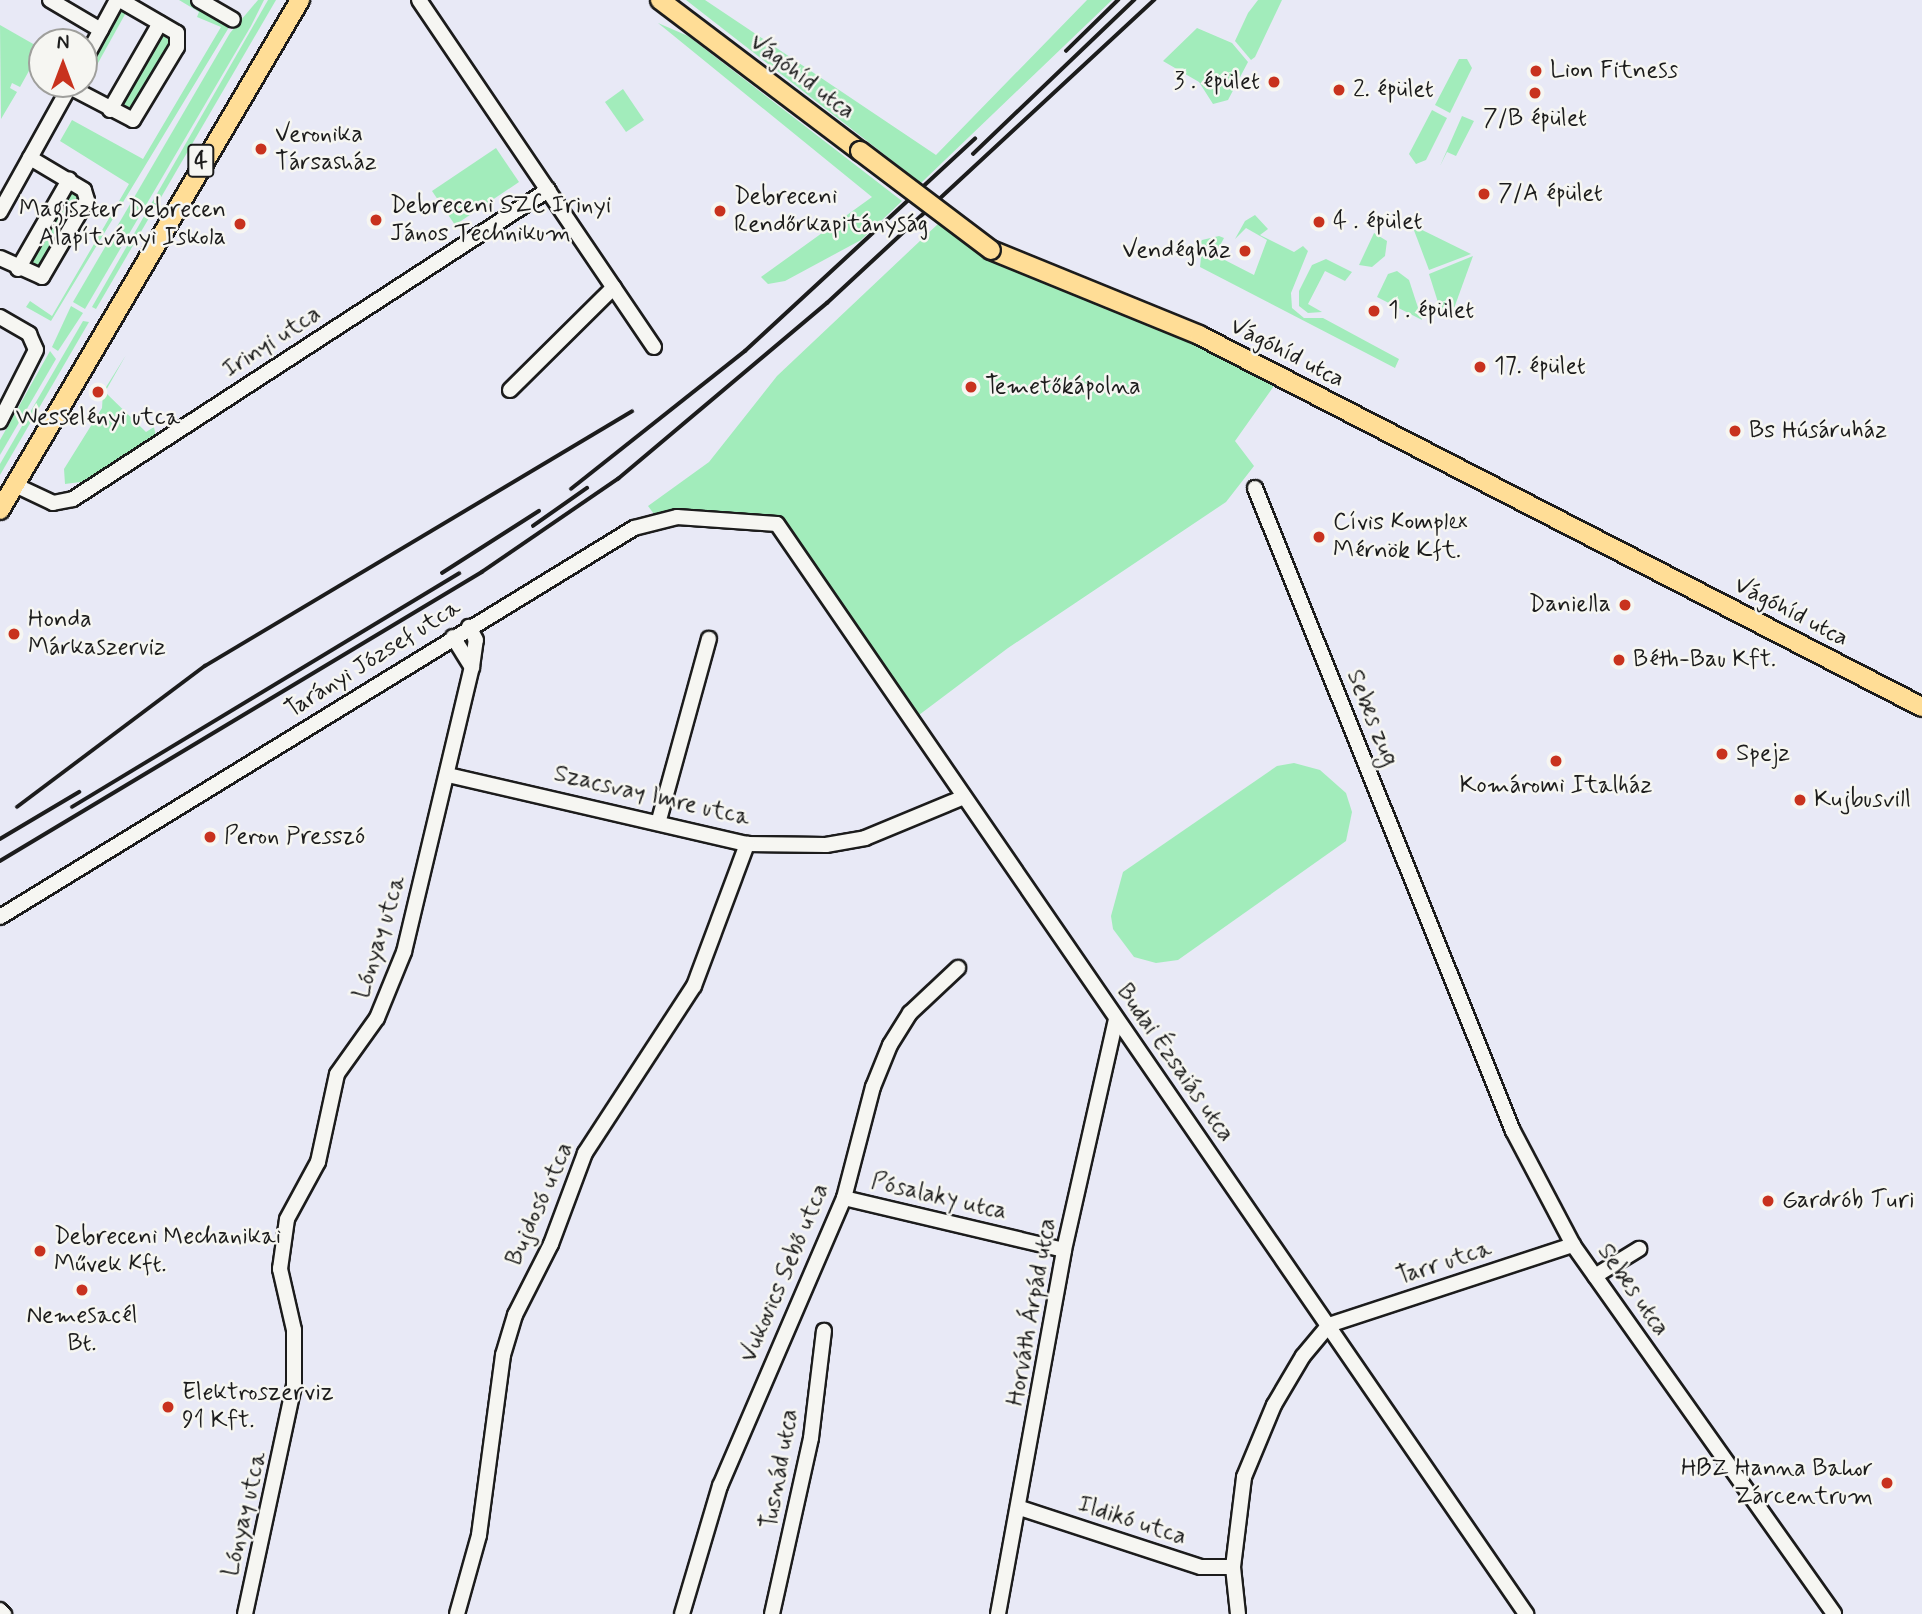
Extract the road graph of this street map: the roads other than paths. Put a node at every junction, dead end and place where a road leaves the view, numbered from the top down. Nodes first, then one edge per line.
1 (50, 0) edge
2 (118, 0) edge
3 (200, 0) edge
4 (300, 0) edge
5 (419, 0) edge
6 (660, 0) edge
7 (233, 20) dead end
8 (160, 23) junction
9 (101, 30) junction
10 (98, 35) edge
11 (63, 98) edge
12 (90, 98) edge
13 (110, 110) junction
14 (30, 158) junction
15 (69, 180) junction
16 (548, 190) junction
17 (0, 212) edge
18 (0, 258) edge
19 (18, 269) junction
20 (614, 287) junction
21 (0, 317) edge
22 (654, 347) dead end
23 (510, 390) dead end
24 (0, 421) edge
25 (15, 485) junction
26 (1255, 488) dead end
27 (0, 510) edge
28 (786, 538) joint
29 (468, 627) junction
30 (453, 637) junction
31 (709, 639) dead end
32 (472, 667) junction
33 (1922, 707) edge
34 (448, 775) junction
35 (964, 797) junction
36 (659, 820) junction
37 (747, 844) junction
38 (0, 917) edge
39 (1446, 964) joint
40 (958, 968) dead end
41 (1116, 1019) junction
42 (844, 1198) junction
43 (1573, 1245) junction
44 (1639, 1249) dead end
45 (1064, 1250) junction
46 (1595, 1276) junction
47 (1329, 1325) junction
48 (824, 1331) dead end
49 (1020, 1508) junction
50 (1233, 1567) junction
51 (0, 1610) edge
52 (4, 1614) edge
53 (245, 1614) edge
54 (457, 1614) edge
55 (682, 1614) edge
56 (772, 1614) edge
57 (998, 1614) edge
58 (1238, 1614) edge
59 (1526, 1614) edge
60 (1834, 1614) edge

1 - 9 street
2 - 8 street
2 - 9 street
3 - 7 street
4 - 25 main road, 4
5 - 16 street
6 - 33 main road, Vágóhíd utca, bridge
8 - 13 street
8 - 13 street
9 - 10 street
11 - 14 street
12 - 13 street
14 - 15 street
14 - 17 street
15 - 19 street
15 - 19 street
16 - 20 street
16 - 25 street, Irinyi utca
18 - 19 street
20 - 22 street
20 - 23 street
21 - 24 street
25 - 27 main road, 4
26 - 39 street, Sebes zug
28 - 29 street, Tarányi József utca
28 - 35 street, Budai Ézsaiás utca
29 - 30 street, Tarányi József utca
29 - 32 street, Lónyay utca
30 - 32 street
30 - 38 street, Tarányi József utca
31 - 36 street
32 - 34 street, Lónyay utca
34 - 36 street, Szacsvay Imre utca
34 - 53 street, Lónyay utca
35 - 37 street, Szacsvay Imre utca
35 - 41 street, Budai Ézsaiás utca
36 - 37 street, Szacsvay Imre utca
37 - 54 street, Bujdosó utca
39 - 43 street, Sebes utca
40 - 42 street, Vukovics Sebő utca
41 - 45 street, Horváth Árpád utca
41 - 47 street, Budai Ézsaiás utca
42 - 45 street, Pósalaky utca
42 - 55 street, Vukovics Sebő utca
43 - 46 street, Sebes utca
43 - 47 street, Tarr utca
44 - 46 street
45 - 49 street, Horváth Árpád utca
46 - 60 street, Sebes utca
47 - 50 street
47 - 59 street, Budai Ézsaiás utca
48 - 56 street, Tusnád utca
49 - 50 street, Ildikó utca
49 - 57 street, Horváth Árpád utca
50 - 58 street
51 - 52 street

